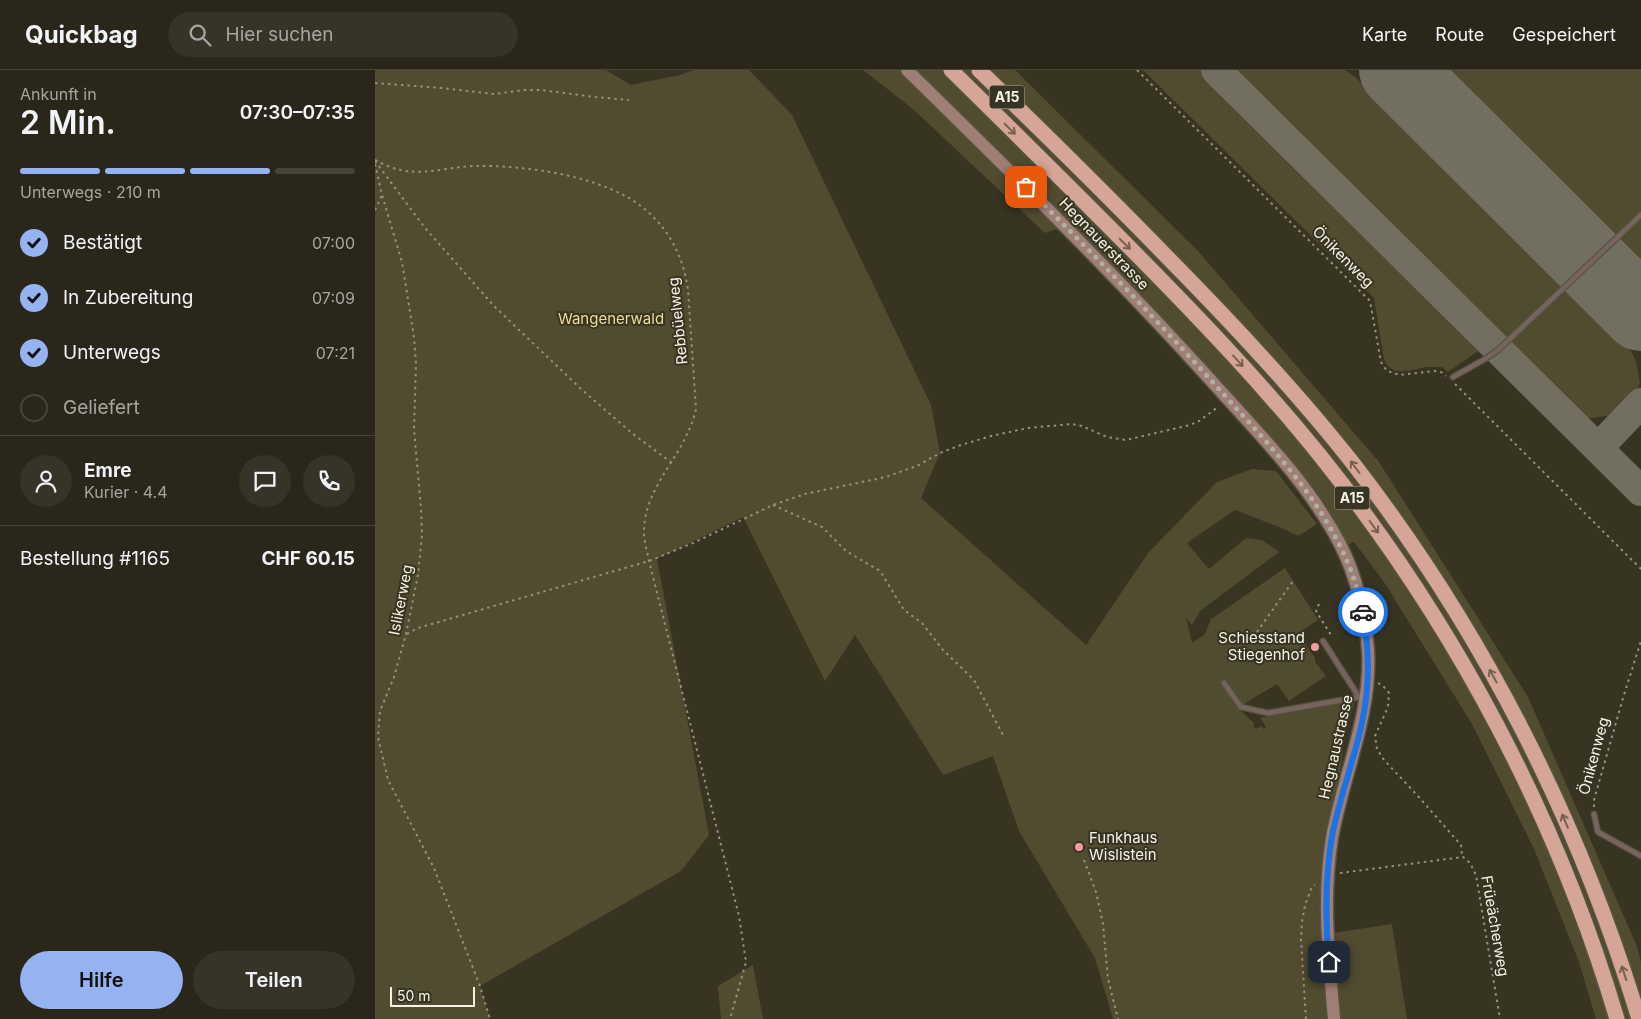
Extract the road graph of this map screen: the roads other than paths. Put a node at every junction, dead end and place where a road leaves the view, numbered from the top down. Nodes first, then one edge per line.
1 (907, 70) edge
2 (951, 70) edge
3 (979, 70) edge
4 (1641, 215) edge
5 (1452, 379) road end
6 (1229, 401) joint
7 (1323, 640) road end
8 (1224, 683) dead end
9 (1363, 697) junction
10 (1594, 814) road end
11 (1641, 856) edge
12 (1334, 1019) edge
13 (1617, 1019) edge
14 (1639, 1019) edge

1 - 6 street, Hegnauerstrasse
2 -> 13 highway, A15
14 -> 3 highway, A15
4 - 5 lane
6 - 9 street, Hegnaustrasse
7 - 9 lane
8 - 9 lane
9 - 12 street, Hegnaustrasse
10 - 11 lane, Önikenweg

